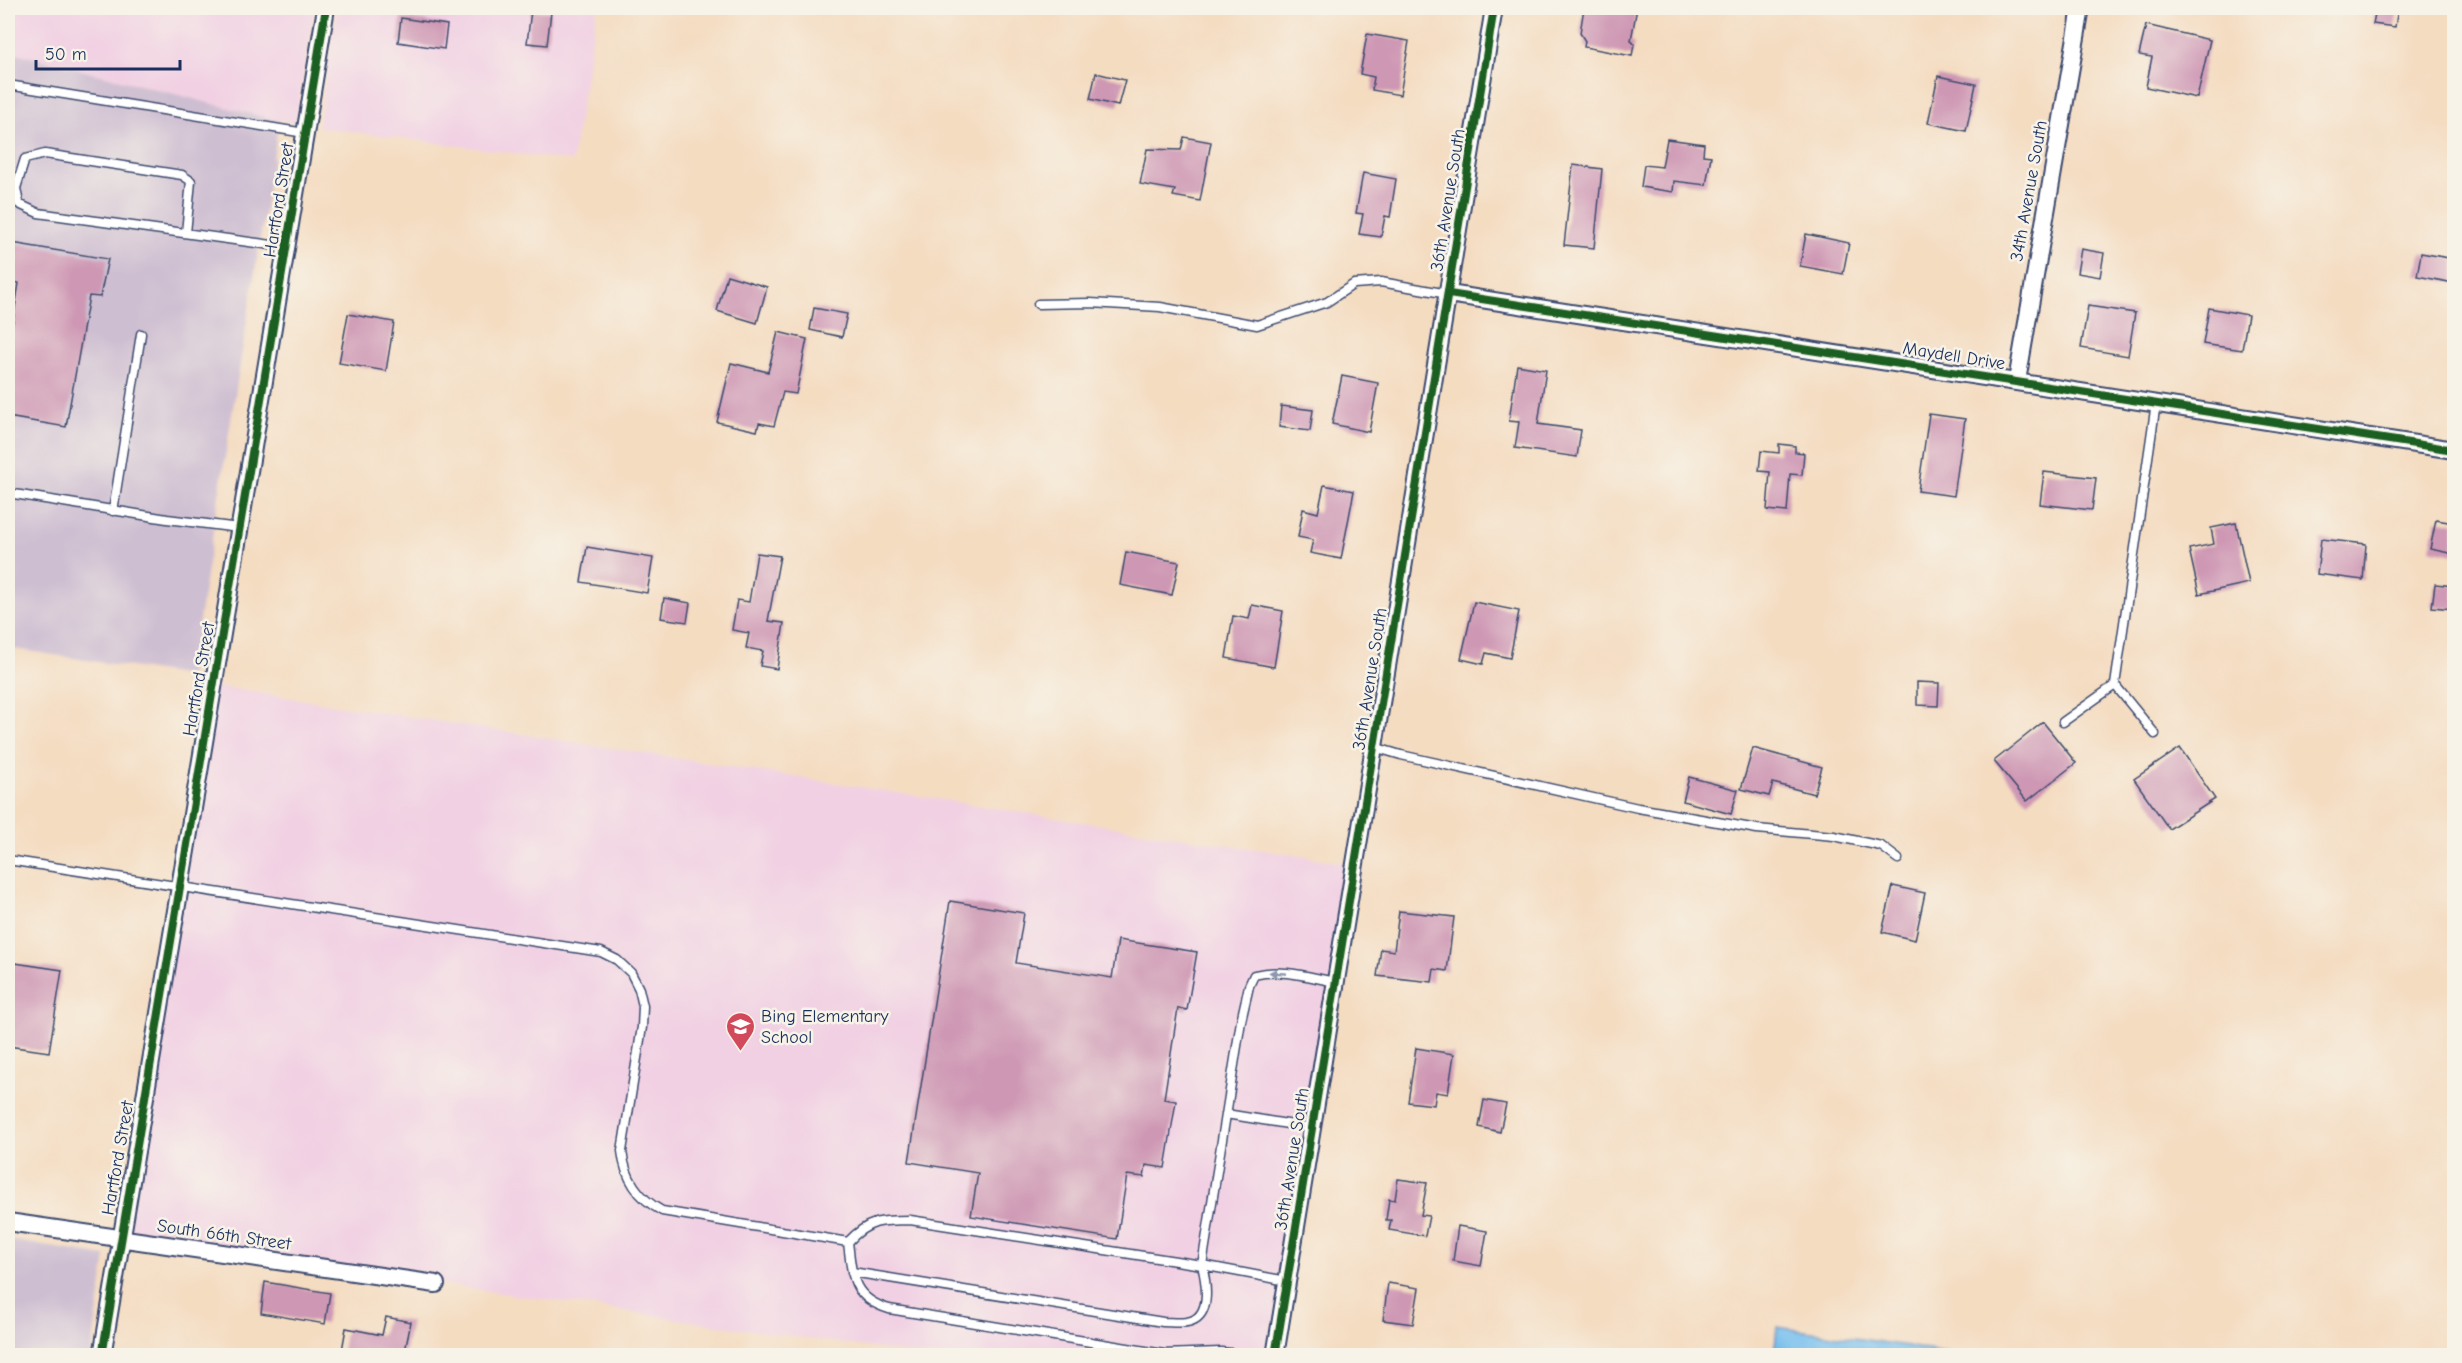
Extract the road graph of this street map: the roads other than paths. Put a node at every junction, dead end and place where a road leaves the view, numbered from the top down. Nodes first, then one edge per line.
1 (326, 8) edge
2 (1494, 8) edge
3 (2081, 8) edge
4 (8, 85) edge
5 (305, 133) junction
6 (186, 233) junction
7 (286, 247) junction
8 (1449, 294) junction
9 (1038, 304) dead end
10 (141, 334) dead end
11 (2016, 381) junction
12 (2156, 403) junction
13 (2454, 450) edge
14 (8, 493) edge
15 (113, 511) junction
16 (239, 528) junction
17 (2115, 685) junction
18 (2063, 722) dead end
19 (2155, 734) dead end
20 (1374, 747) junction
21 (8, 860) edge
22 (1898, 860) dead end
23 (179, 885) junction
24 (1336, 982) junction
25 (1226, 1114) junction
26 (1312, 1128) junction
27 (8, 1222) edge
28 (120, 1239) junction
29 (848, 1242) junction
30 (1202, 1265) junction
31 (852, 1272) junction
32 (1287, 1281) junction
33 (436, 1284) dead end
34 (102, 1356) edge
35 (1256, 1356) edge
36 (1275, 1356) edge

1 - 5 street, Hartford Street
2 - 8 street, 36th Avenue South
3 - 11 street, 34th Avenue South
4 - 5 lane
5 - 7 street, Hartford Street
6 - 6 lane
6 - 7 lane
7 - 16 street, Hartford Street
8 - 9 lane
8 - 11 street, Maydell Drive
8 - 20 street, 36th Avenue South
10 - 15 lane
11 - 12 street, Maydell Drive
12 - 13 street, Maydell Drive
12 - 17 lane
14 - 15 lane
15 - 16 lane
16 - 23 street, Hartford Street
17 - 18 lane
17 - 19 lane
20 - 22 lane
20 - 24 street, 36th Avenue South
21 - 23 lane
23 - 28 street, Hartford Street
23 - 29 lane
24 -> 25 lane
24 - 26 street, 36th Avenue South
25 - 26 lane
25 - 30 lane
26 - 32 street, 36th Avenue South
27 - 28 street, South 66th Street
28 - 33 street, South 66th Street
28 - 34 street, Hartford Street
29 - 30 lane
29 - 31 lane
30 - 31 lane
30 - 32 lane
31 - 35 lane
32 - 36 street, 36th Avenue South

